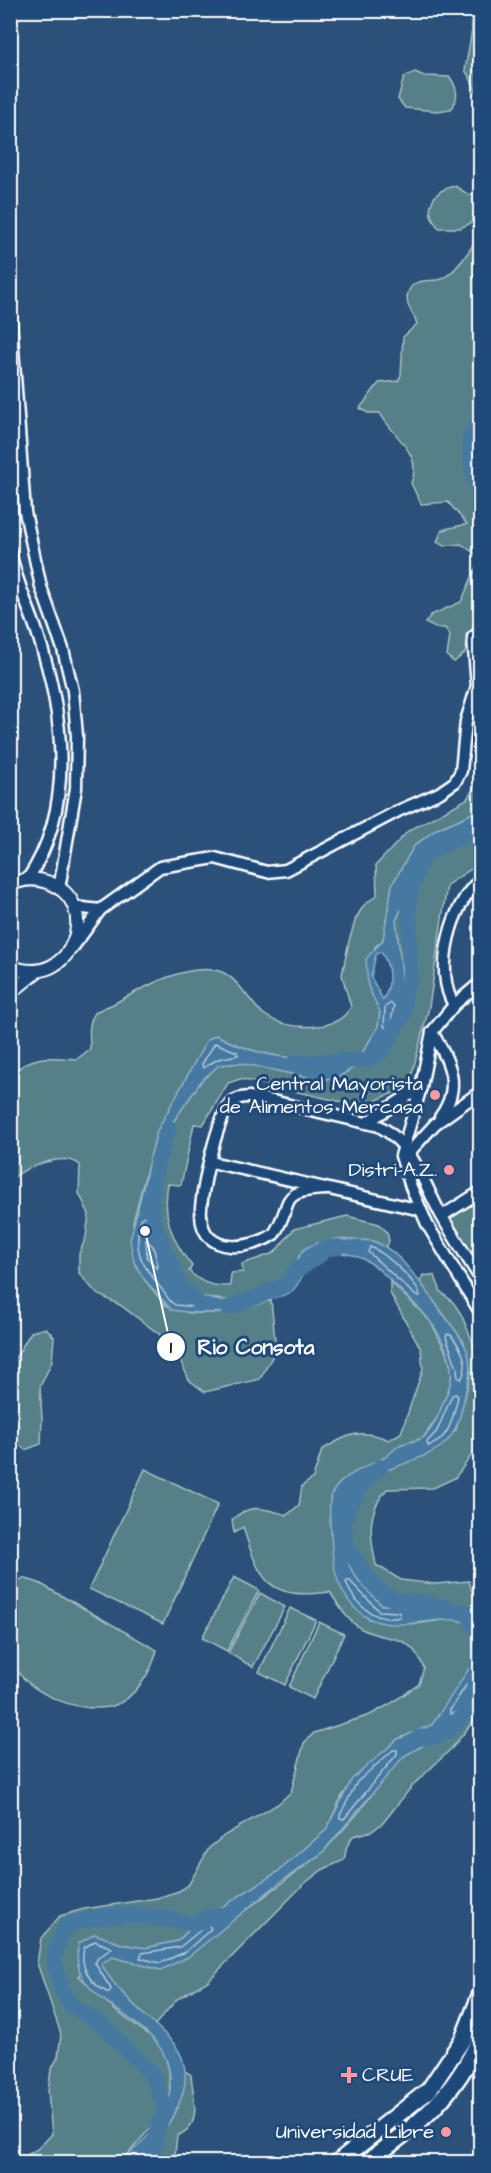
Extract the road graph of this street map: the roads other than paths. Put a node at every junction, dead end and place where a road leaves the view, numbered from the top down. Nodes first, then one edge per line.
1 (10, 307) edge
2 (10, 550) edge
3 (479, 632) edge
4 (27, 880) junction
5 (480, 880) edge
6 (10, 885) edge
7 (59, 889) junction
8 (74, 907) junction
9 (100, 910) junction
10 (70, 951) junction
11 (10, 966) edge
12 (38, 971) junction
13 (480, 983) edge
14 (10, 993) edge
15 (454, 1005) junction
16 (432, 1032) junction
17 (421, 1087) junction
18 (480, 1092) edge
19 (366, 1123) junction
20 (435, 1124) junction
21 (405, 1153) junction
22 (211, 1162) junction
23 (327, 1189) junction
24 (480, 1192) edge
25 (421, 1209) junction
26 (442, 1216) junction
27 (438, 1241) junction
28 (480, 1278) edge
29 (480, 1312) edge
30 (480, 1996) edge
31 (480, 2038) edge
32 (338, 2163) edge
33 (367, 2163) edge

1 - 7 street
2 - 4 street
3 - 9 street
4 - 6 main road
4 - 7 main road
5 - 15 street
7 - 8 main road
8 - 9 street
8 - 10 main road
9 - 10 street
10 - 12 main road
11 - 12 main road
12 - 14 main road
13 - 15 street
15 - 16 street
16 - 17 street
16 - 20 street
17 - 19 street
17 - 21 street
18 - 20 street
19 - 21 street
19 - 22 street
20 - 21 street
21 - 25 street
21 - 26 street
22 - 23 street
22 - 23 street
23 - 25 street
24 - 26 street
25 - 27 street
26 - 27 street
26 - 28 street
27 - 29 street
30 - 32 highway
31 - 33 highway

